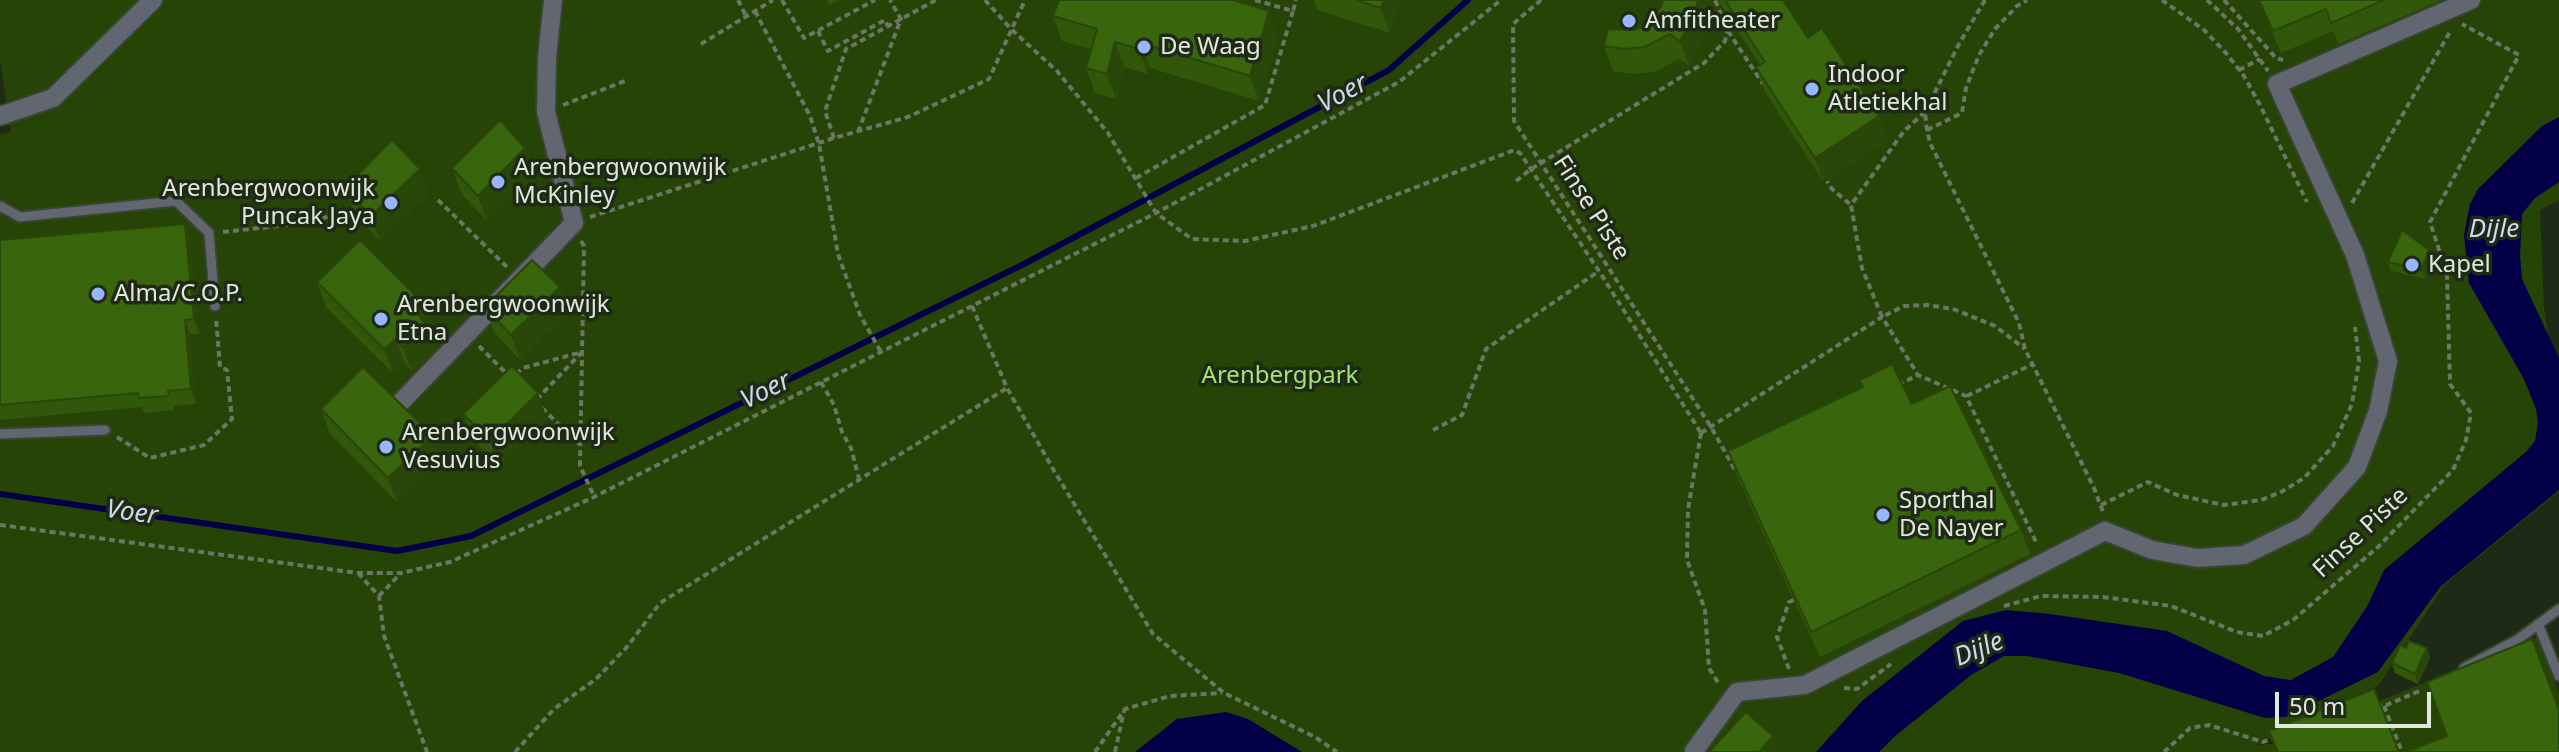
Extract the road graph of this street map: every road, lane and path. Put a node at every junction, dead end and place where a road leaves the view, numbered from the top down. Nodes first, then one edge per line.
1 (153, 0) edge
2 (553, 0) edge
3 (738, 0) edge
4 (773, 0) edge
5 (782, 0) edge
6 (875, 0) edge
7 (890, 0) edge
8 (936, 0) edge
9 (985, 0) edge
10 (1025, 0) edge
11 (1255, 0) edge
12 (1296, 0) edge
13 (1501, 0) edge
14 (1541, 0) edge
15 (1715, 0) edge
16 (1985, 0) edge
17 (2027, 0) edge
18 (2162, 0) edge
19 (2207, 0) edge
20 (2224, 0) edge
21 (2471, 0) edge
22 (755, 11) junction
23 (1293, 11) junction
24 (746, 16) junction
25 (901, 19) junction
26 (888, 26) junction
27 (1011, 29) junction
28 (1728, 30) junction
29 (818, 31) junction
30 (701, 44) dead end
31 (2260, 59) junction
32 (2294, 64) dead end
33 (2239, 70) junction
34 (625, 81) dead end
35 (2277, 84) junction
36 (1771, 96) edge
37 (582, 97) dead end
38 (1925, 112) junction
39 (0, 116) edge
40 (1927, 130) junction
41 (858, 132) junction
42 (834, 138) junction
43 (819, 144) junction
44 (1541, 163) junction
45 (1531, 169) junction
46 (1823, 175) edge
47 (1137, 180) junction
48 (1516, 181) dead end
49 (438, 200) dead end
50 (2308, 203) dead end
51 (1851, 205) junction
52 (0, 206) edge
53 (1156, 213) junction
54 (333, 214) dead end
55 (574, 223) junction
56 (2341, 223) junction
57 (209, 233) junction
58 (1599, 271) junction
59 (518, 278) junction
60 (215, 306) joint
61 (972, 306) junction
62 (1882, 317) junction
63 (2355, 325) dead end
64 (466, 333) junction
65 (2025, 349) junction
66 (582, 352) junction
67 (881, 352) junction
68 (2033, 364) junction
69 (1918, 375) junction
70 (821, 382) junction
71 (1007, 388) junction
72 (1890, 389) edge
73 (1966, 396) junction
74 (400, 403) edge
75 (1711, 427) junction
76 (105, 430) joint
77 (1433, 430) dead end
78 (1701, 433) junction
79 (0, 434) edge
80 (580, 445) junction
81 (1749, 462) edge
82 (859, 479) junction
83 (594, 497) junction
84 (2101, 505) junction
85 (0, 525) edge
86 (2105, 531) junction
87 (2046, 562) junction
88 (358, 573) junction
89 (401, 573) junction
90 (379, 596) junction
91 (1794, 600) edge
92 (1996, 608) dead end
93 (2559, 609) edge
94 (2538, 624) junction
95 (1892, 663) dead end
96 (2559, 676) edge
97 (1801, 686) junction
98 (2422, 690) joint
99 (1737, 692) junction
100 (1224, 693) junction
101 (2375, 705) edge
102 (2384, 706) junction
103 (1125, 709) junction
104 (2277, 737) edge
105 (1694, 751) edge
106 (427, 752) edge
107 (515, 752) edge
108 (1095, 752) edge
109 (1115, 752) edge
110 (1337, 752) edge
111 (2164, 752) edge
112 (2402, 752) edge

1 - 39 street
2 - 55 street
3 - 24 path
4 - 22 path
5 - 29 path
6 - 29 path
7 - 25 path
8 - 25 path
9 - 27 path
10 - 27 path
11 - 23 path
12 - 23 path
13 - 53 path
14 - 44 path, Finse Piste
15 - 28 path
16 - 38 path
17 - 40 path
18 - 33 path
19 - 31 path
20 - 32 path
21 - 35 street
22 - 24 path
22 - 43 path
23 - 47 path
24 - 30 path
25 - 26 path
25 - 41 path
26 - 29 path
26 - 42 path
27 - 41 path
27 - 47 path
28 - 36 path
28 - 44 path
31 - 33 path
31 - 35 path
33 - 50 path
34 - 37 path
35 - 56 street
38 - 40 path
38 - 51 path
40 - 65 path
41 - 42 path
42 - 43 path
43 - 55 path
43 - 67 path
44 - 45 path
44 - 75 path, Finse Piste
45 - 48 path
45 - 53 path
45 - 58 path
46 - 51 path
47 - 53 path
49 - 59 path
51 - 62 path
52 - 57 lane
53 - 61 path
54 - 57 path
55 - 59 street
55 - 66 path
56 - 86 street
56 - 92 path, Finse Piste
57 - 60 lane
58 - 77 path
58 - 78 path
59 - 64 street
60 - 76 path
61 - 67 path
61 - 71 path
62 - 65 path
62 - 69 path
62 - 75 path
63 - 84 path
64 - 66 path
64 - 74 street
65 - 68 path
66 - 80 path
66 - 80 path
67 - 70 path
68 - 73 path
68 - 84 path
69 - 72 path
69 - 73 path
70 - 82 path
70 - 83 path
71 - 82 path
71 - 100 path
73 - 87 path
75 - 78 path
75 - 81 path, Finse Piste
76 - 79 lane
78 - 99 path
80 - 83 path
82 - 107 path
83 - 89 path
84 - 86 path
85 - 88 path
86 - 87 street
87 - 97 street
88 - 89 path
88 - 90 path
89 - 90 path
90 - 106 path
91 - 97 path
93 - 94 lane
94 - 96 lane
94 - 98 lane
95 - 97 path
97 - 99 street
98 - 102 path
99 - 105 street
100 - 103 path
100 - 110 path
101 - 102 path
102 - 112 path
103 - 108 path
103 - 109 path
104 - 111 path

